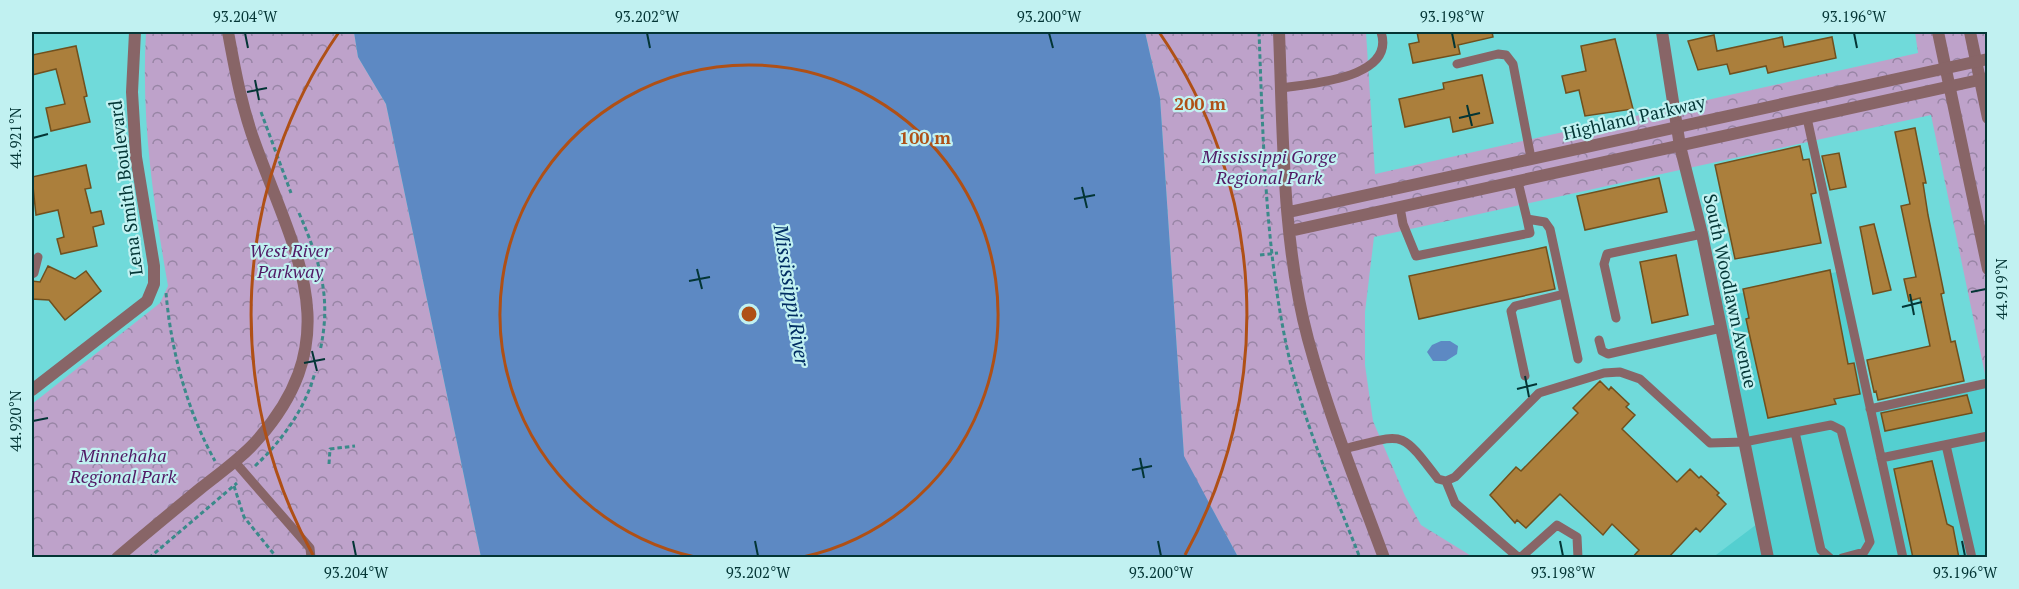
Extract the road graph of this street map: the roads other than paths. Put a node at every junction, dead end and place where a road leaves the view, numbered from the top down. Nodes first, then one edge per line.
1 (135, 32) edge
2 (228, 32) edge
3 (1280, 32) edge
4 (1380, 32) edge
5 (1662, 32) edge
6 (1938, 32) edge
7 (1970, 32) edge
8 (1981, 60) edge
9 (1457, 64) dead end
10 (1944, 68) junction
11 (1984, 78) edge
12 (1948, 86) junction
13 (1282, 88) junction
14 (1807, 118) junction
15 (1988, 118) edge
16 (1676, 125) junction
17 (1680, 146) junction
18 (1531, 158) junction
19 (1514, 162) junction
20 (1518, 182) junction
21 (1392, 189) junction
22 (1400, 207) junction
23 (1289, 212) junction
24 (1527, 219) junction
25 (1290, 231) junction
26 (1702, 234) junction
27 (38, 257) dead end
28 (1988, 269) edge
29 (32, 274) edge
30 (1564, 294) junction
31 (1616, 318) dead end
32 (1721, 328) junction
33 (1599, 340) dead end
34 (1578, 359) dead end
35 (1526, 376) dead end
36 (1988, 383) edge
37 (32, 390) edge
38 (1870, 409) junction
39 (1795, 432) junction
40 (1988, 436) edge
41 (1744, 442) junction
42 (1946, 445) junction
43 (1344, 448) junction
44 (1881, 458) junction
45 (235, 462) junction
46 (1446, 481) junction
47 (117, 558) edge
48 (311, 558) edge
49 (1384, 558) edge
50 (1519, 558) edge
51 (1578, 558) edge
52 (1768, 558) edge
53 (1830, 558) edge
54 (1842, 558) edge
55 (1903, 558) edge
56 (1972, 558) edge

1 - 37 street, Lena Smith Boulevard
2 - 45 street
3 - 13 street
4 - 13 lane
5 - 16 street, South Woodlawn Avenue
6 - 10 street
7 - 8 street
8 - 10 street, Highland Parkway
8 - 11 street
9 - 18 lane
10 - 12 street
10 - 16 street, Highland Parkway
11 - 12 street, Highland Parkway
11 - 15 street
12 - 14 street, Highland Parkway
12 - 28 street
13 - 23 street
14 - 17 street, Highland Parkway
14 - 38 lane
16 - 17 street, South Woodlawn Avenue
16 - 18 street, Highland Parkway
17 - 20 street, Highland Parkway
17 - 26 street, South Woodlawn Avenue
18 - 19 street, Highland Parkway
19 - 20 street
19 - 21 street, Highland Parkway
20 - 22 street, Highland Parkway
20 - 24 lane
21 - 22 street
21 - 23 street, Highland Parkway
22 - 24 lane
22 - 25 street, Highland Parkway
23 - 25 street
24 - 30 lane
25 - 43 street
26 - 31 lane
26 - 32 street, South Woodlawn Avenue
27 - 29 lane
30 - 34 lane
30 - 35 lane
32 - 33 lane
32 - 41 street, South Woodlawn Avenue
36 - 38 lane
38 - 44 lane
39 - 41 lane
39 - 53 lane
39 - 54 lane
40 - 42 lane
41 - 46 lane
41 - 52 street, South Woodlawn Avenue
42 - 44 lane
42 - 56 lane
43 - 46 lane
43 - 49 street
44 - 55 lane
45 - 47 street
45 - 48 lane
46 - 50 lane
50 - 51 lane

